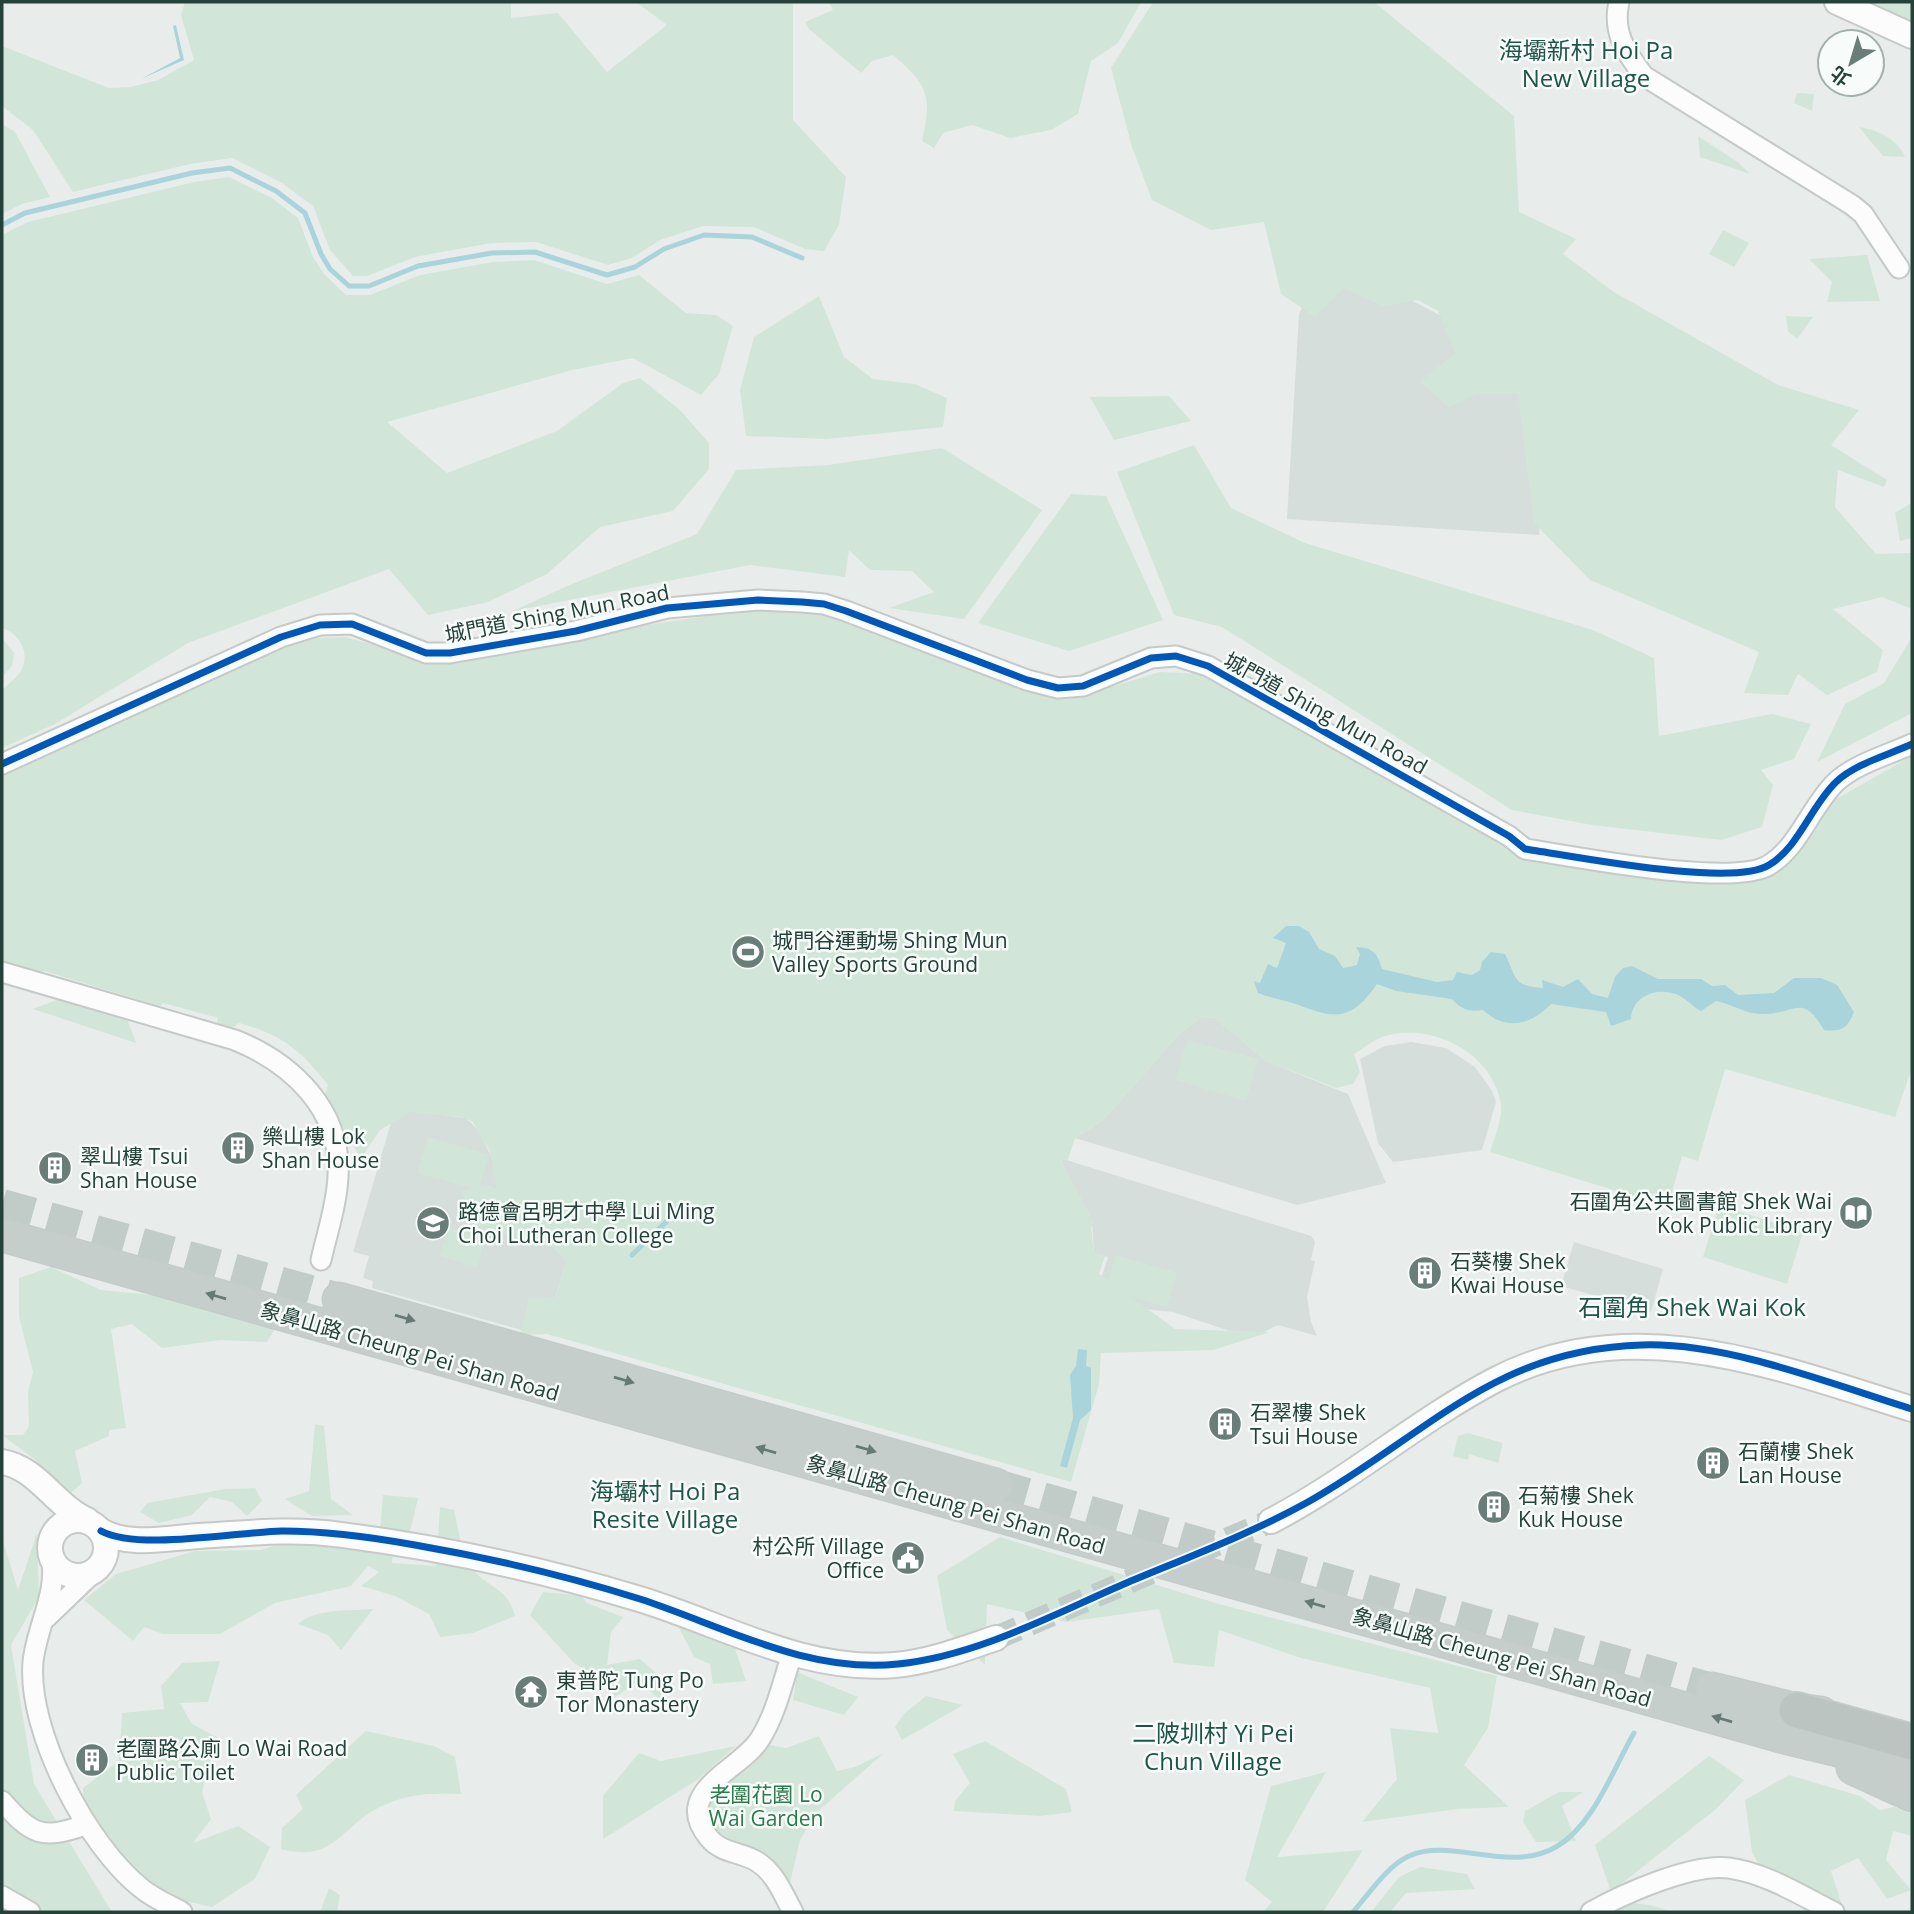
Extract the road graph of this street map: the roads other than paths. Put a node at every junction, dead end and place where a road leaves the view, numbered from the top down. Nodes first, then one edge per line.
1 (1619, 2) edge
2 (1838, 2) edge
3 (1912, 36) edge
4 (1899, 268) dead end
5 (1912, 744) edge
6 (2, 764) edge
7 (2, 972) edge
8 (2, 1235) edge
9 (321, 1260) dead end
10 (339, 1300) tunnel mouth
11 (1912, 1409) edge
12 (2, 1462) edge
13 (2, 1469) edge
14 (996, 1485) tunnel mouth
15 (1271, 1521) tunnel mouth
16 (94, 1526) junction
17 (156, 1539) junction
18 (51, 1548) junction
19 (98, 1568) junction
20 (38, 1631) junction
21 (996, 1638) tunnel mouth
22 (792, 1654) junction
23 (1712, 1689) tunnel mouth
24 (1793, 1724) junction
25 (1912, 1724) edge
26 (1912, 1742) edge
27 (1912, 1768) edge
28 (1912, 1795) edge
29 (2, 1801) edge
30 (85, 1825) junction
31 (2, 1896) edge
32 (1597, 1909) edge
33 (30, 1912) edge
34 (182, 1912) edge
35 (793, 1912) edge
36 (1834, 1912) edge

1 - 4 street
2 - 3 street
5 - 6 street, 城門道 Shing Mun Road
7 - 9 street
24 -> 8 highway, 象鼻山路 Cheung Pei Shan Road
10 -> 14 highway, 象鼻山路 Cheung Pei Shan Road
11 - 15 street
12 - 16 street
13 - 18 street
16 - 17 street
16 - 18 street
16 - 19 street
17 - 19 street
17 - 22 street
18 - 19 street
18 - 20 street
19 - 20 street
20 - 30 street
21 - 22 street
22 - 35 street
23 - 24 highway, 象鼻山路 Cheung Pei Shan Road
24 - 25 highway
24 - 26 highway, 象鼻山路 Cheung Pei Shan Road
24 - 27 highway, 象鼻山路 Cheung Pei Shan Road
24 - 28 highway
29 - 30 street
30 - 34 street
31 - 33 street
32 - 36 street

